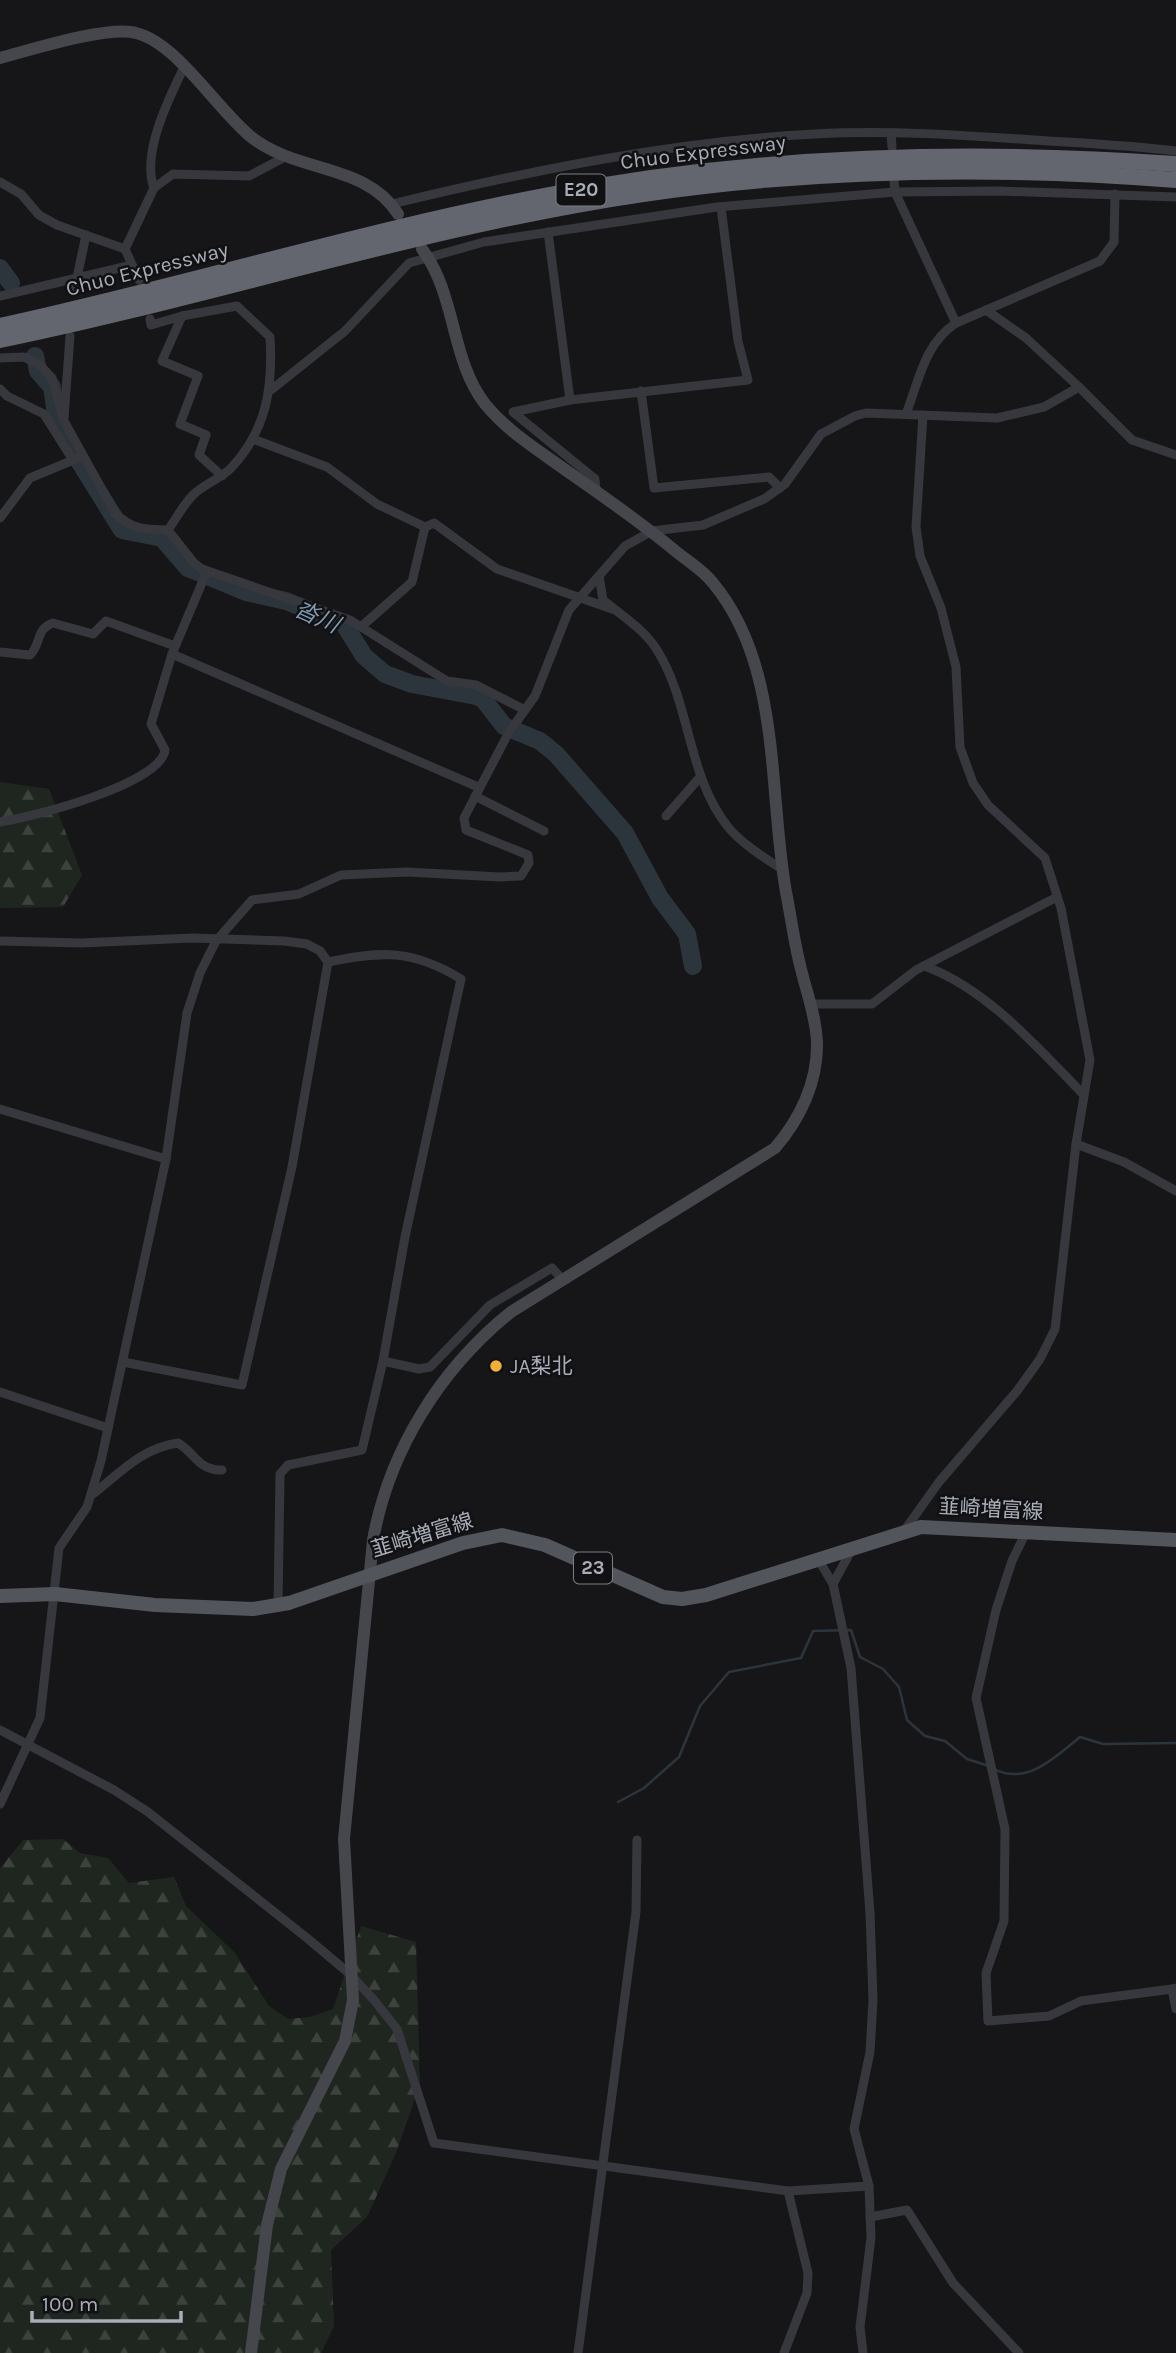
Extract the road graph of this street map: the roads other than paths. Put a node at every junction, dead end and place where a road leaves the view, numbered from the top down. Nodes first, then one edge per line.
1 (0, 58) edge
2 (184, 67) junction
3 (891, 133) junction
4 (892, 147) dead end
5 (1176, 151) edge
6 (285, 157) junction
7 (1176, 164) edge
8 (1176, 180) edge
9 (894, 181) dead end
10 (0, 182) edge
11 (154, 188) junction
12 (895, 192) junction
13 (1115, 194) junction
14 (1176, 197) edge
15 (721, 207) junction
16 (395, 209) joint
17 (548, 232) junction
18 (86, 235) junction
19 (125, 249) junction
20 (425, 254) junction
21 (132, 265) junction
22 (78, 278) junction
23 (139, 280) dead end
24 (74, 292) dead end
25 (0, 296) edge
26 (986, 310) junction
27 (181, 316) junction
28 (150, 319) dead end
29 (956, 323) junction
30 (0, 326) edge
31 (70, 336) dead end
32 (0, 340) edge
33 (0, 358) edge
34 (1079, 387) junction
35 (0, 389) edge
36 (271, 390) junction
37 (641, 391) junction
38 (570, 400) junction
39 (906, 414) junction
40 (923, 415) junction
41 (66, 425) junction
42 (253, 439) junction
43 (61, 441) junction
44 (1176, 455) edge
45 (83, 456) junction
46 (73, 460) junction
47 (222, 476) junction
48 (780, 488) junction
49 (596, 491) junction
50 (0, 518) edge
51 (425, 527) junction
52 (167, 530) junction
53 (652, 531) junction
54 (207, 570) junction
55 (599, 576) junction
56 (580, 597) junction
57 (615, 610) junction
58 (362, 626) junction
59 (174, 650) junction
60 (0, 652) edge
61 (525, 710) junction
62 (701, 776) junction
63 (476, 791) junction
64 (666, 816) dead end
65 (0, 822) edge
66 (544, 831) dead end
67 (783, 870) junction
68 (1057, 897) junction
69 (0, 941) edge
70 (216, 941) junction
71 (328, 961) junction
72 (927, 967) junction
73 (811, 1004) junction
74 (1083, 1094) junction
75 (0, 1109) edge
76 (1076, 1144) junction
77 (166, 1159) junction
78 (1176, 1191) edge
79 (562, 1279) junction
80 (383, 1361) junction
81 (123, 1362) junction
82 (0, 1392) edge
83 (108, 1428) junction
84 (222, 1470) dead end
85 (93, 1494) junction
86 (904, 1531) junction
87 (1026, 1532) junction
88 (1176, 1540) edge
89 (852, 1549) junction
90 (818, 1559) junction
91 (369, 1574) junction
92 (833, 1584) junction
93 (55, 1594) junction
94 (0, 1596) edge
95 (278, 1605) junction
96 (0, 1730) edge
97 (30, 1745) junction
98 (0, 1804) edge
99 (636, 1840) dead end
100 (351, 1975) junction
101 (1174, 1989) edge
102 (1176, 2009) edge
103 (604, 2164) junction
104 (869, 2186) junction
105 (788, 2191) junction
106 (870, 2217) junction
107 (251, 2353) edge
108 (578, 2353) edge
109 (784, 2353) edge
110 (863, 2353) edge
111 (1019, 2353) edge

1 - 2 street
2 - 6 street
2 - 11 street
3 - 4 street
3 - 5 street
3 - 16 street
6 - 11 street
6 - 16 street
7 - 30 highway, Chuo Expressway / E20
8 - 32 highway, Chuo Expressway / E20
9 - 12 street
10 - 18 street
11 - 19 street
12 - 13 street
12 - 15 street
12 - 29 street
13 - 14 street
13 - 26 street
15 - 17 street
15 - 37 street
17 - 20 street
17 - 38 street
18 - 19 street
18 - 22 street
19 - 21 street
20 - 36 street
20 - 49 street
21 - 22 street
21 - 23 street
22 - 24 street
22 - 25 street
26 - 29 street
26 - 34 street
27 - 28 street
27 - 36 street
27 - 47 street
29 - 39 street
31 - 41 street
33 - 41 street
34 - 40 street
34 - 44 street
35 - 43 street
36 - 42 street
37 - 38 street
37 - 48 street
38 - 49 street
39 - 40 street
39 - 48 street
40 - 68 street
41 - 43 street
41 - 45 street
42 - 47 street
42 - 51 street
43 - 46 street
45 - 46 street
45 - 52 street
46 - 50 street
47 - 52 street
48 - 53 street
49 - 53 street
51 - 56 street
51 - 58 street
52 - 54 street
53 - 55 street
53 - 67 street
54 - 58 street
54 - 59 street
55 - 56 street
55 - 57 street
56 - 57 street
56 - 61 street
57 - 62 street
58 - 61 street
59 - 60 street
59 - 63 street
59 - 65 street
61 - 63 street
62 - 64 street
62 - 67 street
63 - 66 street
63 - 70 street
67 - 73 street
68 - 72 street
68 - 74 street
69 - 70 street
70 - 71 street
70 - 77 street
71 - 80 street
71 - 81 street
72 - 73 street
72 - 74 street
73 - 79 street
74 - 76 street
75 - 77 street
76 - 78 street
76 - 86 street
77 - 81 street
79 - 80 street
79 - 91 street
80 - 95 street
81 - 83 street
82 - 83 street
83 - 85 street
84 - 85 street
85 - 93 street
86 - 87 main road, 韮崎増富線 / 23
86 - 89 main road, 韮崎増富線 / 23
87 - 88 main road, 韮崎増富線 / 23
87 - 101 street
89 - 90 main road, 韮崎増富線 / 23
89 - 92 street
90 - 91 main road, 韮崎増富線 / 23
90 - 92 street
91 - 95 main road, 韮崎増富線 / 23
91 - 100 street
92 - 104 street
93 - 94 main road, 韮崎増富線 / 23
93 - 95 main road, 韮崎増富線 / 23
93 - 97 street
96 - 97 street
97 - 98 street
97 - 100 street
99 - 103 street
100 - 103 street
100 - 107 street
101 - 102 street
103 - 105 street
103 - 108 street
104 - 105 street
104 - 106 street
105 - 109 street
106 - 110 street
106 - 111 street

